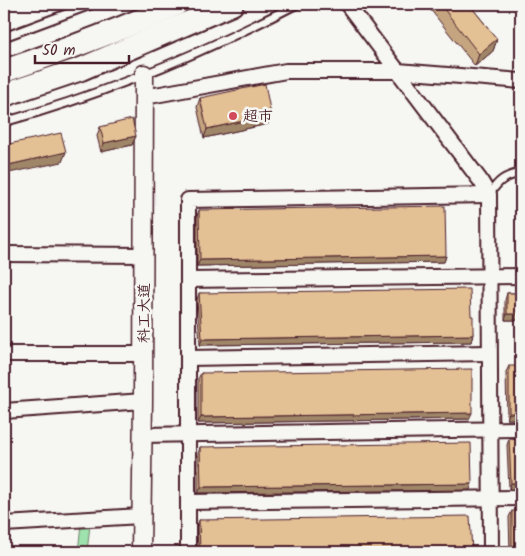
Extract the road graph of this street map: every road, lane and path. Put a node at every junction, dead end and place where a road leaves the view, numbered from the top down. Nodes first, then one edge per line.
1 (93, 4) edge
2 (177, 4) edge
3 (232, 4) edge
4 (297, 4) edge
5 (348, 4) edge
6 (4, 36) edge
7 (4, 70) edge
8 (398, 71) junction
9 (144, 74) junction
10 (521, 80) edge
11 (4, 95) edge
12 (150, 96) dead end
13 (4, 122) edge
14 (521, 173) edge
15 (489, 195) junction
16 (4, 254) edge
17 (144, 255) junction
18 (488, 276) junction
19 (521, 276) edge
20 (188, 280) junction
21 (489, 353) junction
22 (4, 354) edge
23 (144, 354) junction
24 (188, 358) junction
25 (144, 402) junction
26 (4, 411) edge
27 (489, 429) junction
28 (521, 429) edge
29 (188, 433) junction
30 (143, 435) junction
31 (490, 498) junction
32 (521, 498) edge
33 (188, 502) junction
34 (141, 516) junction
35 (4, 524) edge
36 (141, 552) edge
37 (188, 552) edge
38 (491, 552) edge

1 - 6 lane
2 - 7 main road
3 - 11 main road
4 - 9 lane
5 - 8 street
8 - 10 street
8 - 12 street
8 - 15 street
9 - 13 lane
9 - 17 street, 科工大道
14 - 15 lane
15 - 18 street
15 - 20 street
16 - 17 street
17 - 23 street, 科工大道
18 - 19 street
18 - 20 street
18 - 21 street
20 - 24 street
21 - 24 street
21 - 27 street
22 - 23 street
23 - 25 street, 科工大道
24 - 29 street
25 - 26 street
25 - 30 street, 科工大道
27 - 28 street
27 - 29 street
27 - 31 street
29 - 30 street
29 - 33 street
30 - 34 street, 科工大道
31 - 32 street
31 - 33 street
31 - 38 street
33 - 37 street
34 - 35 street
34 - 36 street, 科工大道

